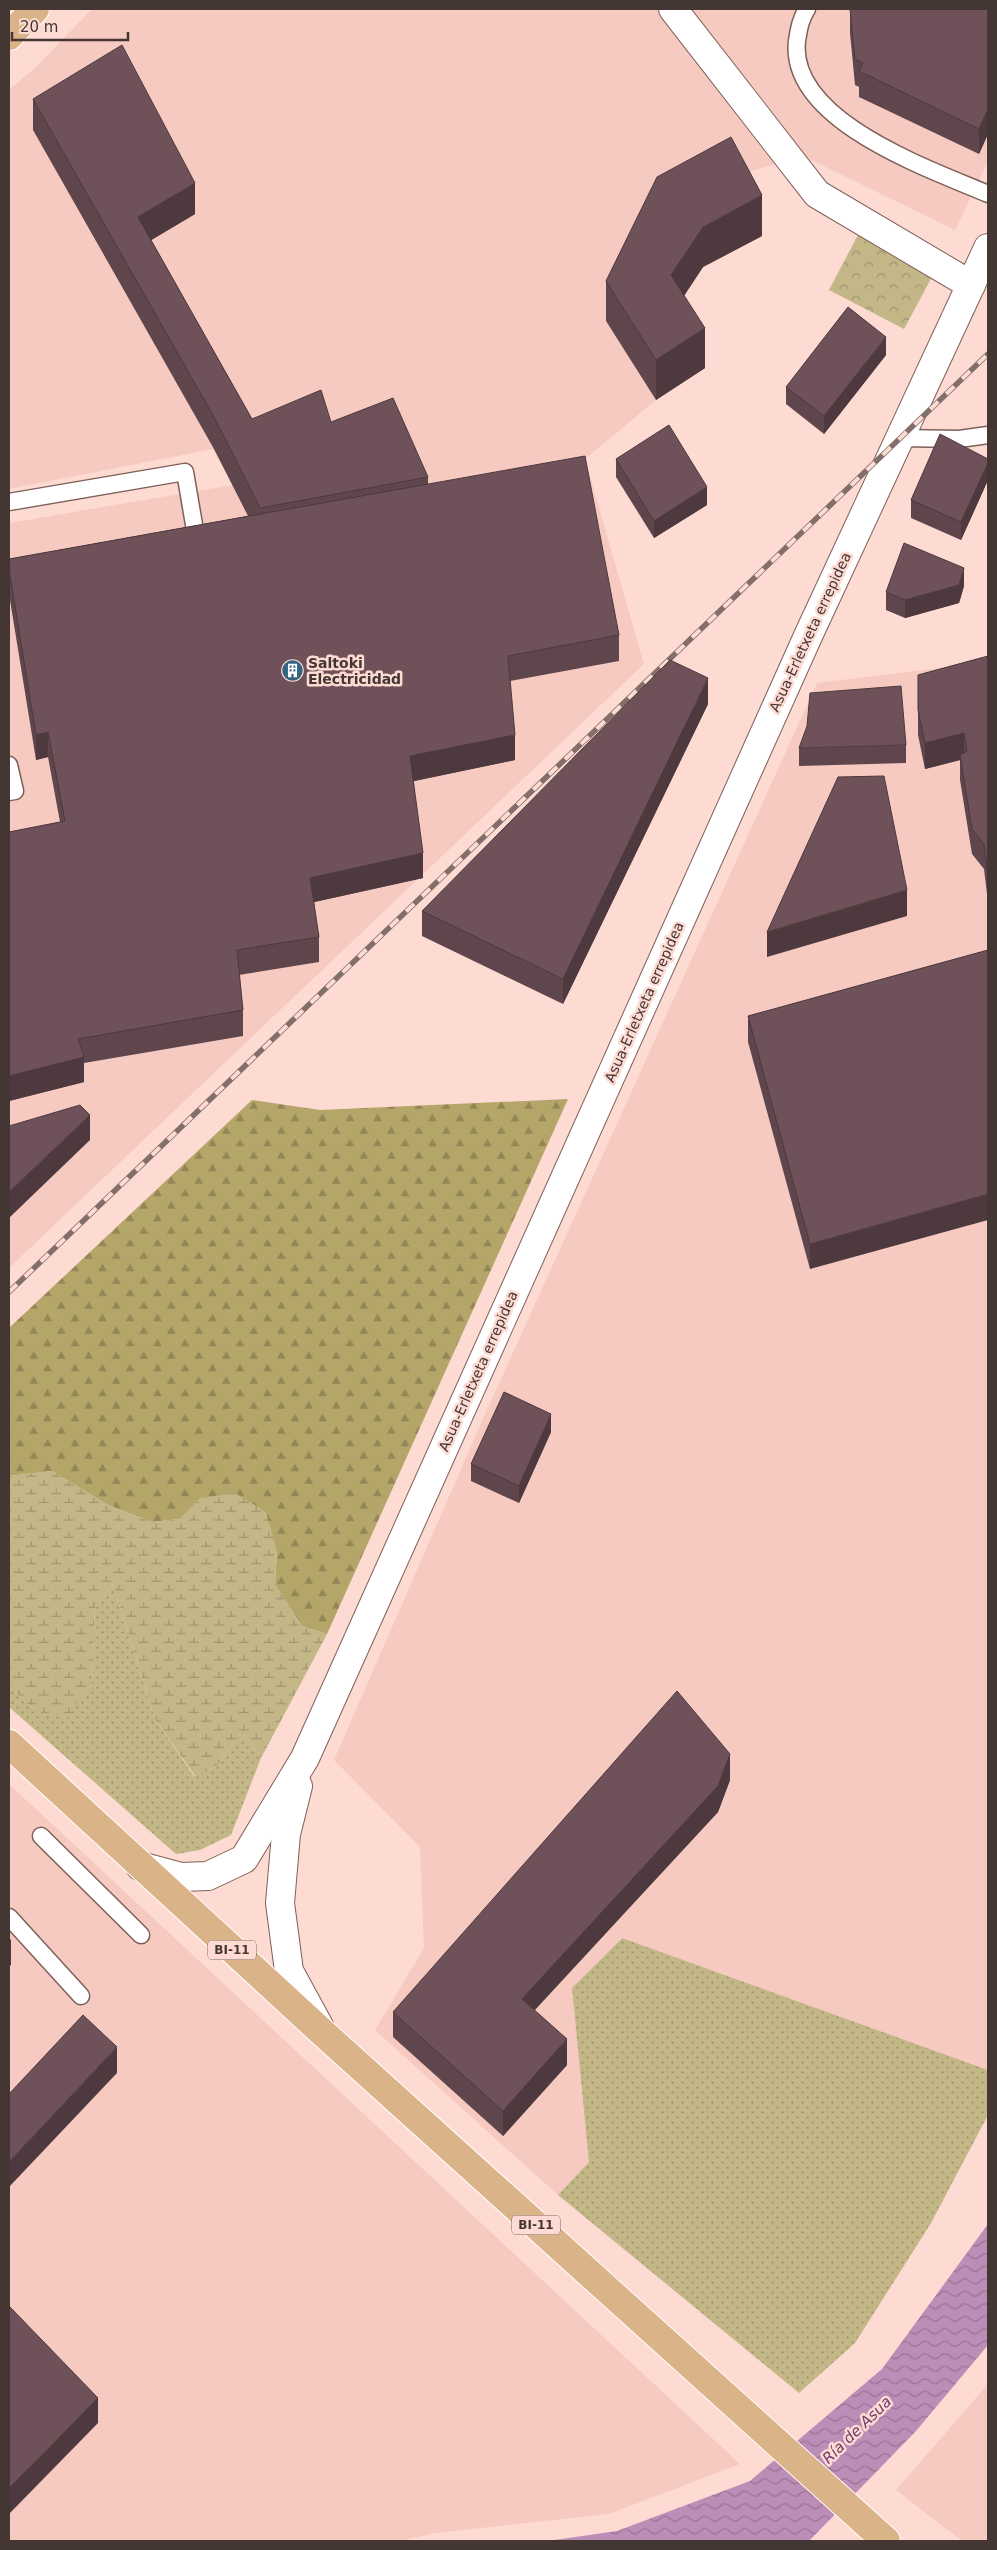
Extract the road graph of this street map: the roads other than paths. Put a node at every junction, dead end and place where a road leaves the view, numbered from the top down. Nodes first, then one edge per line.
1 (35, 9) edge
2 (673, 9) edge
3 (807, 9) edge
4 (9, 36) edge
5 (988, 194) edge
6 (988, 248) edge
7 (971, 285) junction
8 (988, 435) edge
9 (900, 438) junction
10 (9, 502) edge
11 (199, 550) edge
12 (9, 765) edge
13 (9, 792) edge
14 (9, 1744) edge
15 (305, 1758) junction
16 (41, 1836) dead end
17 (140, 1866) junction
18 (9, 1917) edge
19 (141, 1935) dead end
20 (81, 1996) dead end
21 (323, 2034) junction
22 (879, 2535) edge

1 - 4 main road
2 - 7 street
3 - 5 lane
6 - 7 street, Asua-Erletxeta errepidea
7 - 9 street, Asua-Erletxeta errepidea
8 - 9 lane
9 - 15 street, Asua-Erletxeta errepidea
10 - 11 lane
12 - 13 lane
14 - 17 main road, BI-11
15 - 17 street
15 - 21 street
16 - 19 lane
17 - 21 main road, BI-11
18 - 20 lane
21 - 22 main road, BI-11

